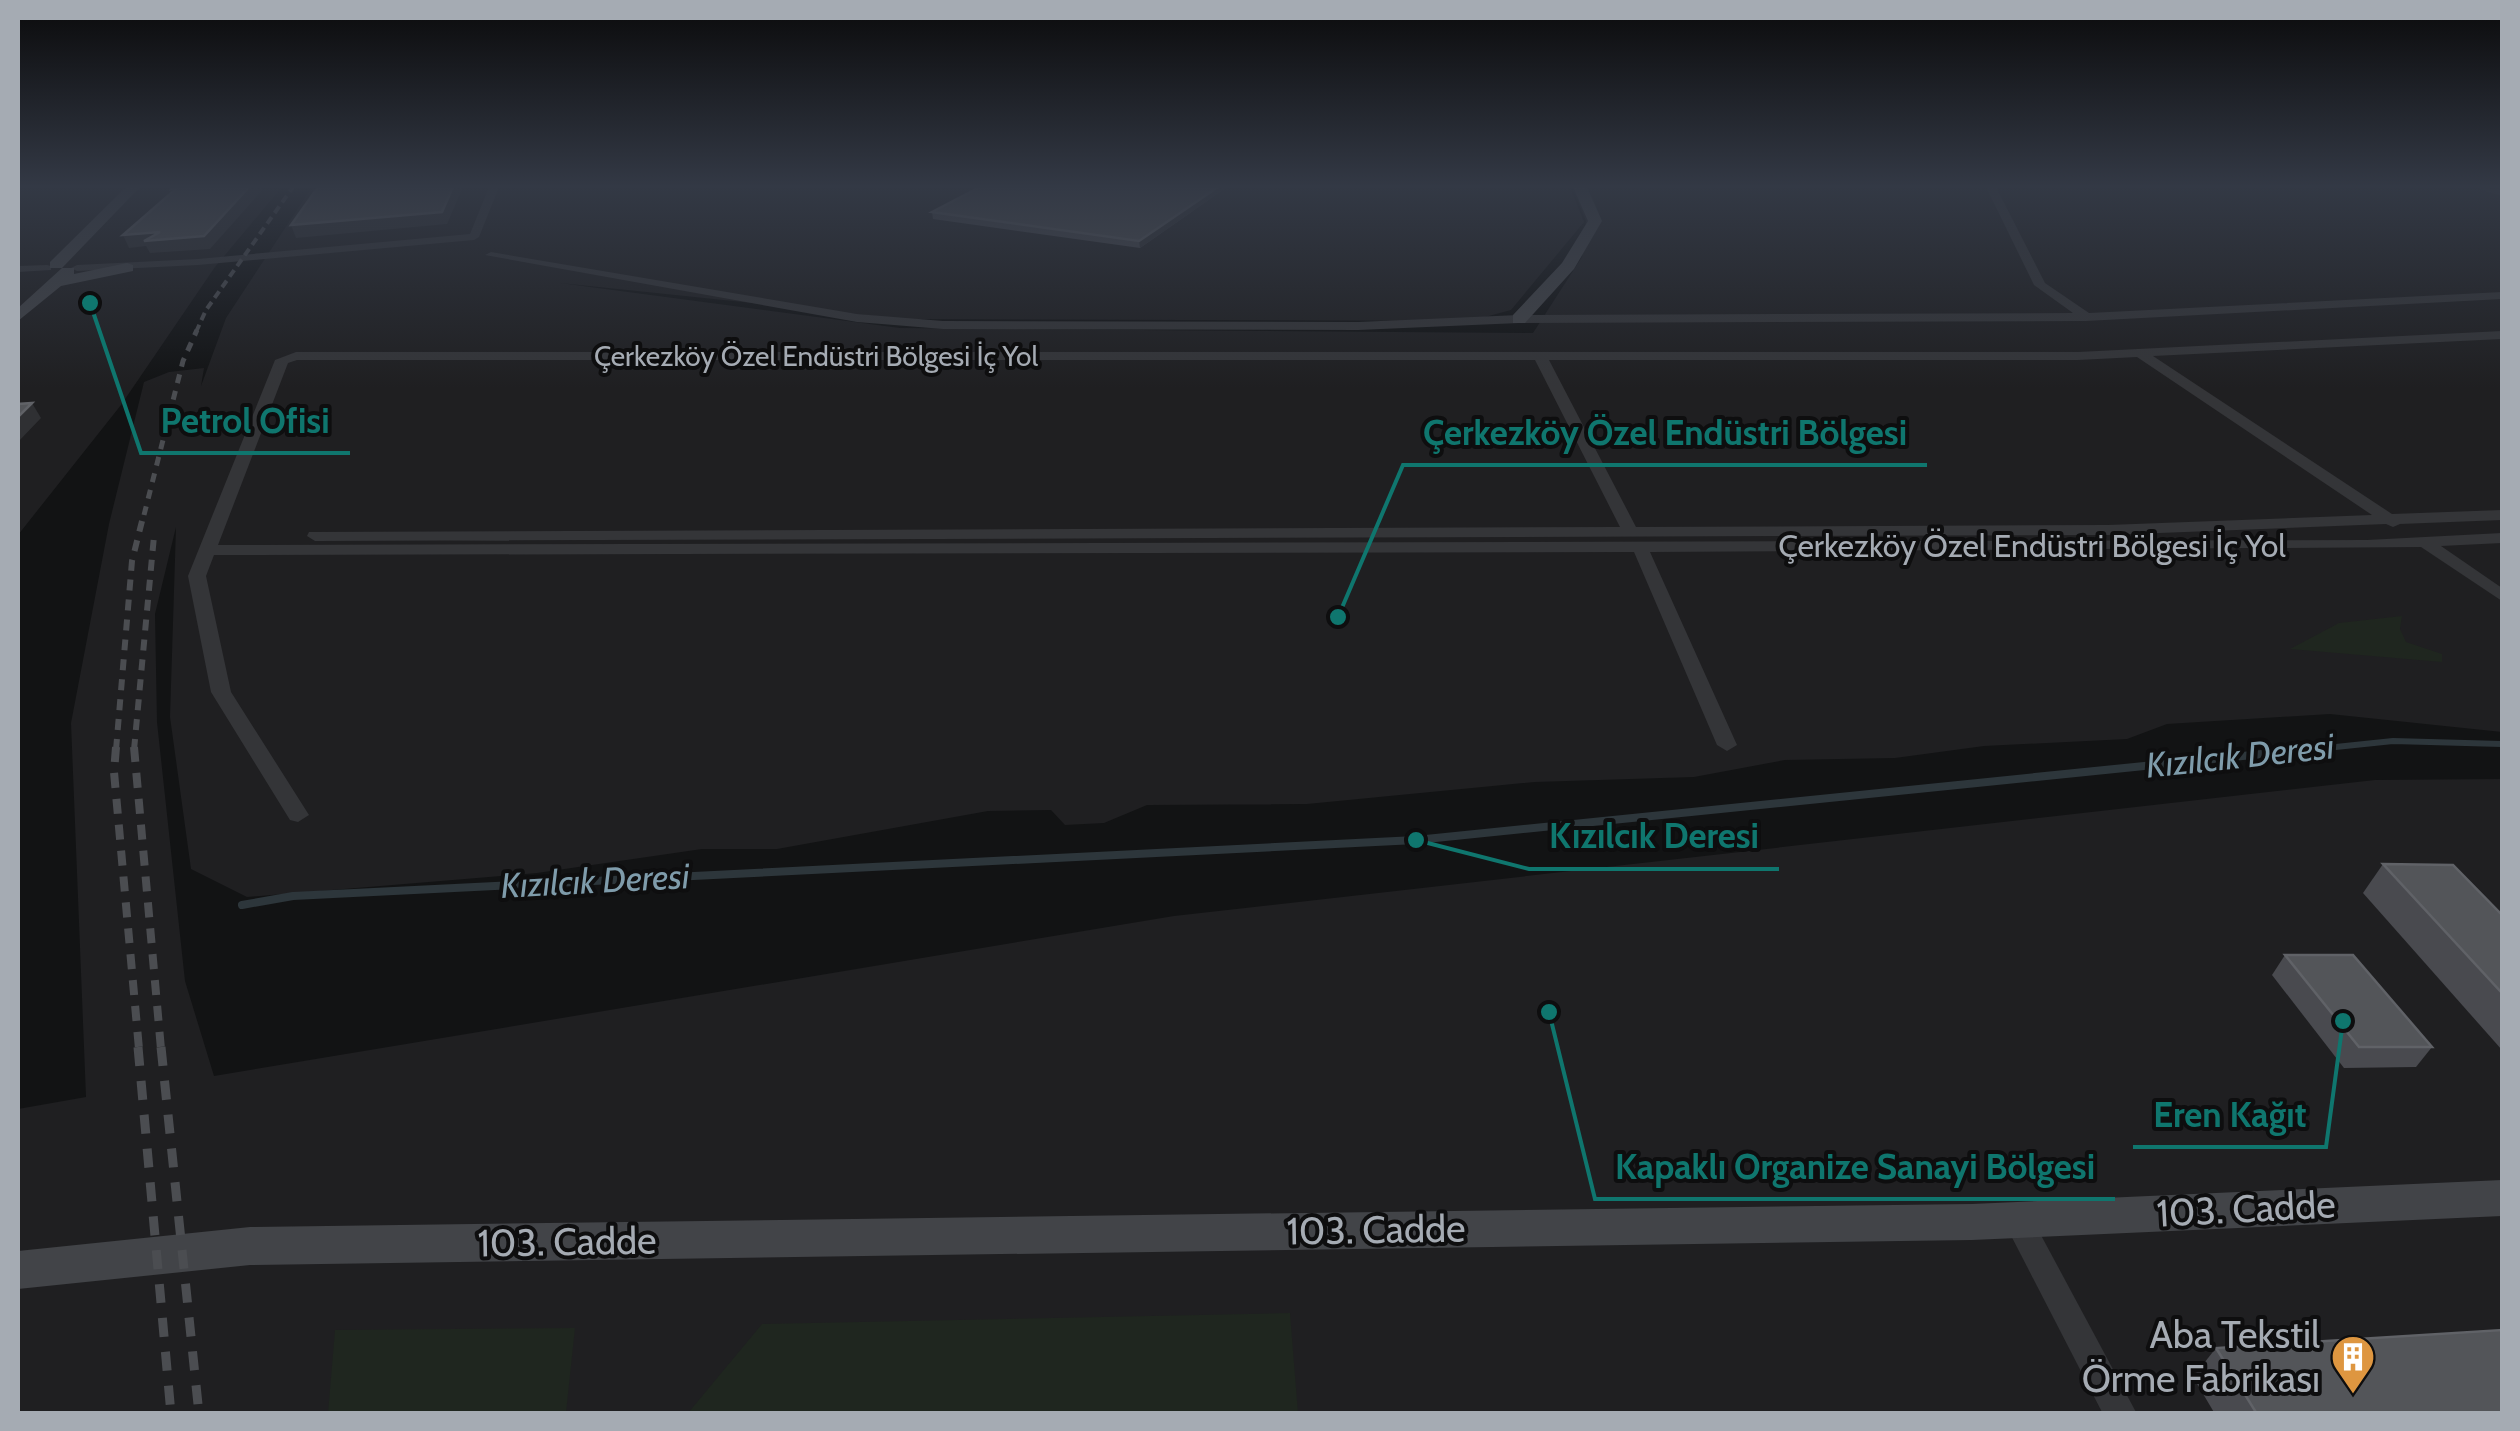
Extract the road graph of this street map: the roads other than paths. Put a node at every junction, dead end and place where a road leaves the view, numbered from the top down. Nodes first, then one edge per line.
1 (77, 254) edge
2 (77, 254) edge
3 (288, 254) edge
4 (487, 254) edge
5 (1575, 254) edge
6 (1594, 254) edge
7 (2024, 254) edge
8 (491, 255) joint
9 (127, 268) junction
10 (18, 269) edge
11 (61, 270) junction
12 (18, 293) edge
13 (2502, 296) edge
14 (18, 316) edge
15 (2086, 317) junction
16 (1519, 319) junction
17 (1537, 319) junction
18 (2502, 335) edge
19 (2141, 353) junction
20 (1540, 356) junction
21 (2502, 515) edge
22 (2394, 522) junction
23 (2502, 538) edge
24 (1635, 539) junction
25 (2424, 542) junction
26 (210, 543) junction
27 (2502, 596) edge
28 (1727, 745) dead end
29 (298, 815) dead end
30 (2502, 1198) edge
31 (2018, 1220) junction
32 (18, 1270) edge
33 (2121, 1414) edge

1 - 11 street
2 - 11 street
3 - 9 street
4 - 8 street
5 - 16 street
6 - 17 street
7 - 15 street
8 - 16 street
9 - 11 street
9 - 11 street
10 - 11 street
11 - 12 street
11 - 14 street
13 - 15 street
15 - 17 street
16 - 17 street
18 - 19 street, Çerkezköy Özel Endüstri Bölgesi İç Yol
19 - 20 street, Çerkezköy Özel Endüstri Bölgesi İç Yol
19 - 22 street
20 - 24 street
20 - 26 street, Çerkezköy Özel Endüstri Bölgesi İç Yol
21 - 22 street, Çerkezköy Özel Endüstri Bölgesi İç Yol
22 - 24 street, Çerkezköy Özel Endüstri Bölgesi İç Yol
23 - 25 street, Çerkezköy Özel Endüstri Bölgesi İç Yol
24 - 25 street, Çerkezköy Özel Endüstri Bölgesi İç Yol
24 - 26 street, Çerkezköy Özel Endüstri Bölgesi İç Yol
24 - 28 street
25 - 27 street
26 - 29 street, Çerkezköy Özel Endüstri Bölgesi İç Yol
30 - 31 street, 103. Cadde
31 - 32 street, 103. Cadde
31 - 33 street

